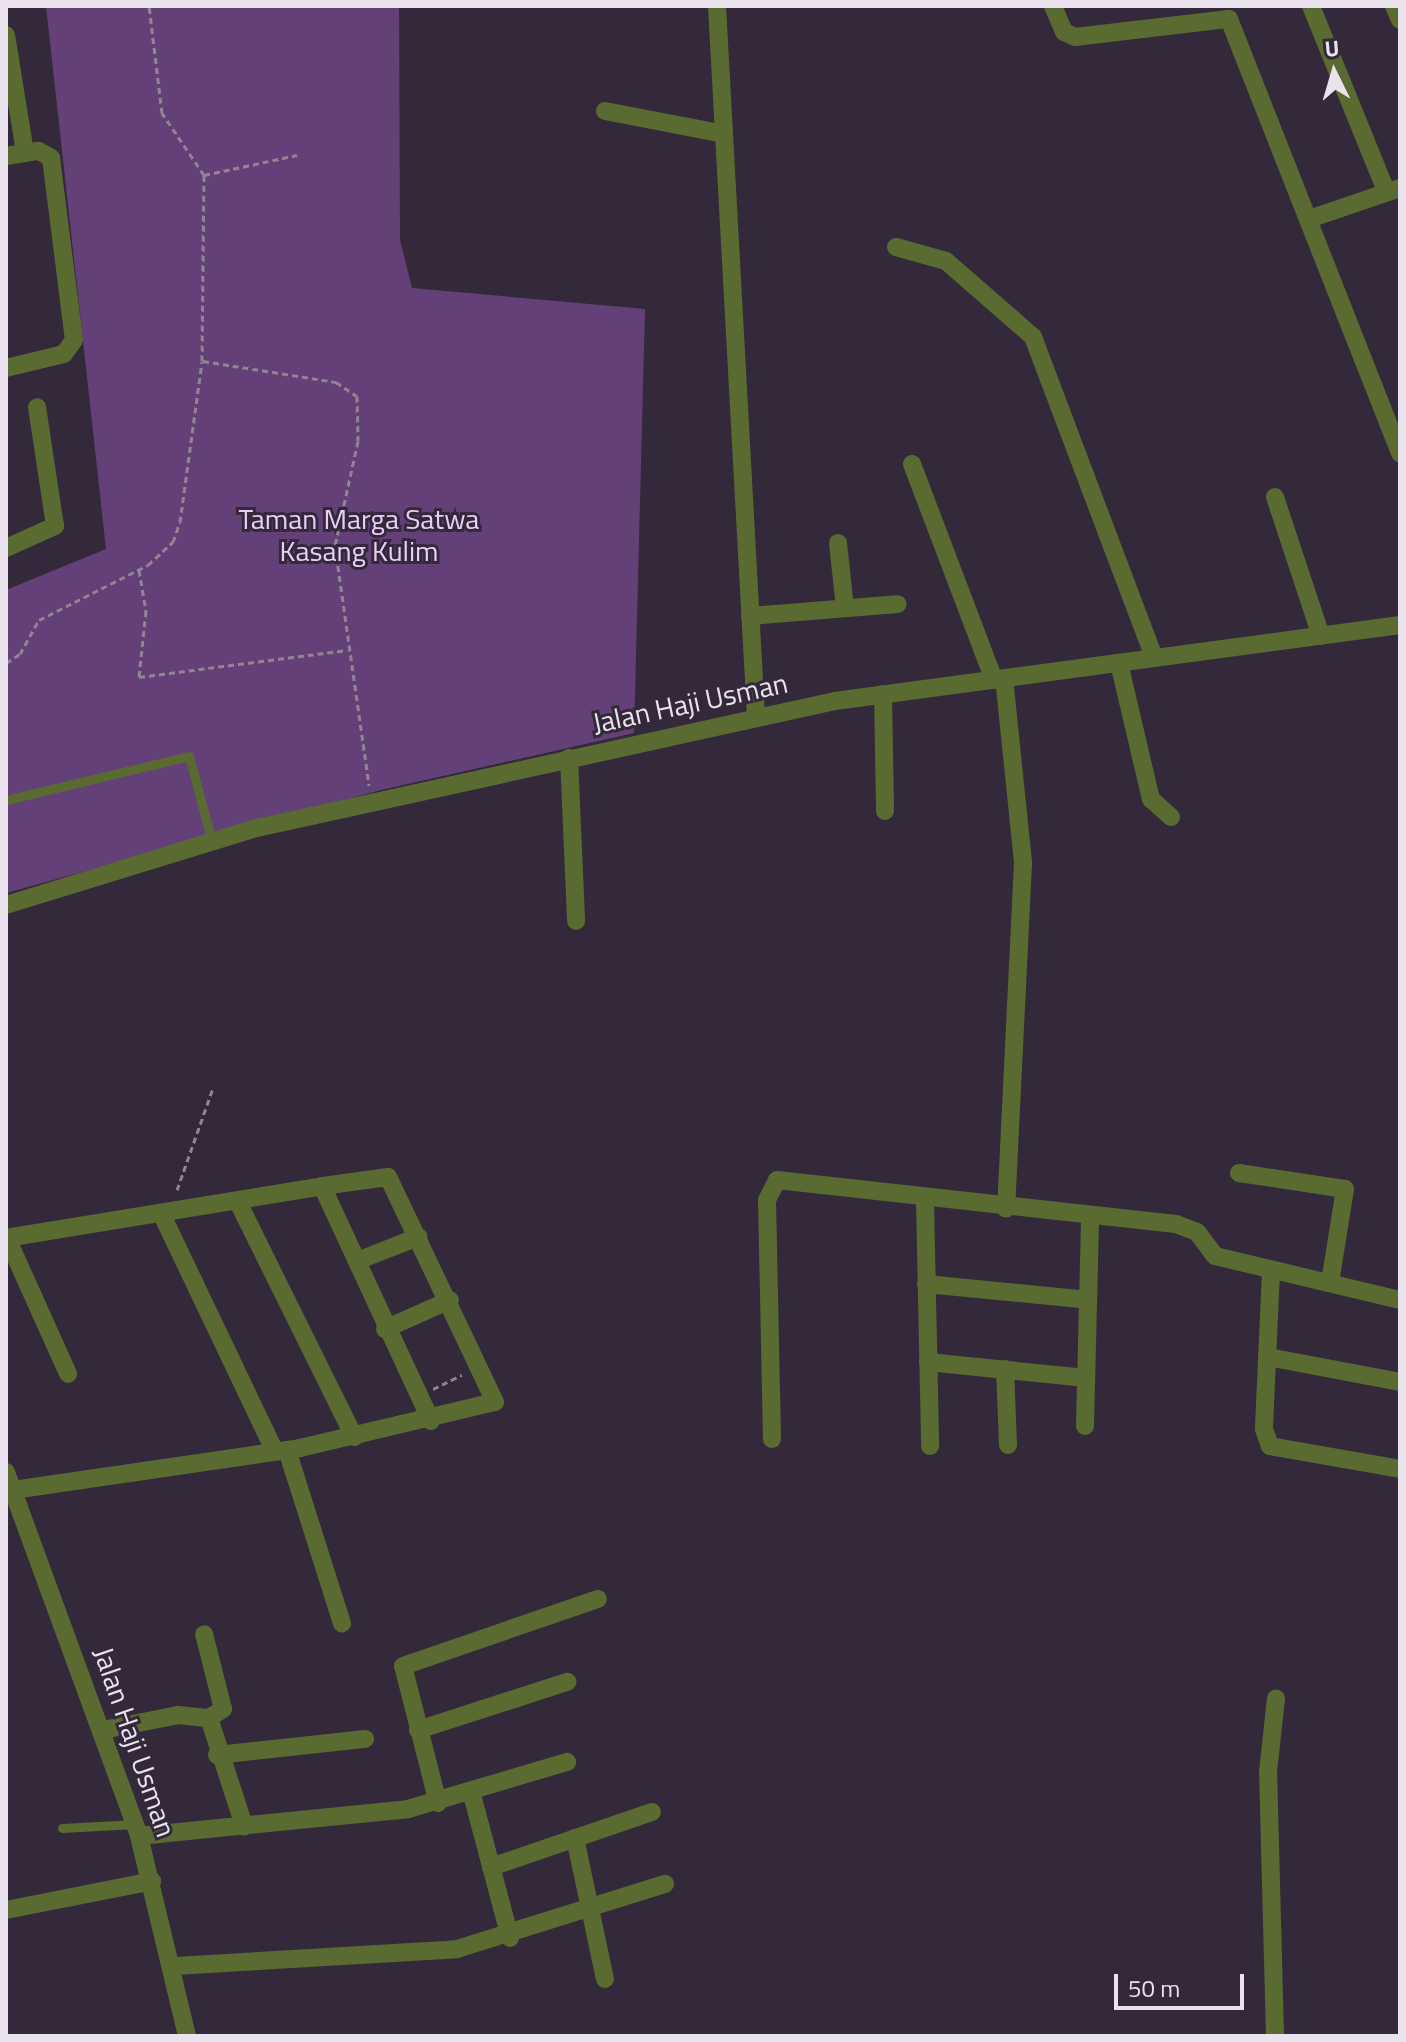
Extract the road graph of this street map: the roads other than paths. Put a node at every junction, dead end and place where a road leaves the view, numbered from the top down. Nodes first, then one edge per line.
1 (717, 6) edge
2 (1053, 6) edge
3 (1311, 6) edge
4 (1394, 6) edge
5 (1227, 12) edge
6 (1400, 20) edge
7 (6, 35) edge
8 (9, 80) edge
9 (605, 111) dead end
10 (724, 134) junction
11 (15, 154) edge
12 (1393, 190) edge
13 (1312, 218) junction
14 (896, 247) dead end
15 (6, 368) edge
16 (37, 407) dead end
17 (1400, 454) edge
18 (912, 464) dead end
19 (1275, 497) dead end
20 (838, 543) dead end
21 (6, 548) edge
22 (898, 604) dead end
23 (845, 608) junction
24 (750, 616) junction
25 (1400, 625) edge
26 (1321, 636) junction
27 (1154, 658) junction
28 (1119, 663) junction
29 (999, 679) junction
30 (883, 694) junction
31 (756, 717) junction
32 (569, 758) junction
33 (6, 800) edge
34 (885, 811) dead end
35 (1171, 817) dead end
36 (212, 842) junction
37 (6, 905) edge
38 (576, 921) dead end
39 (1239, 1173) dead end
40 (322, 1186) junction
41 (925, 1201) junction
42 (239, 1204) junction
43 (1006, 1209) junction
44 (1090, 1215) junction
45 (159, 1218) junction
46 (418, 1237) junction
47 (7, 1238) edge
48 (357, 1261) junction
49 (1271, 1272) junction
50 (1330, 1283) junction
51 (926, 1284) junction
52 (450, 1300) junction
53 (1088, 1300) junction
54 (1400, 1300) edge
55 (385, 1329) junction
56 (1268, 1357) junction
57 (928, 1362) junction
58 (1005, 1369) junction
59 (68, 1374) dead end
60 (1086, 1378) junction
61 (1400, 1382) edge
62 (431, 1421) junction
63 (1085, 1426) dead end
64 (354, 1437) junction
65 (772, 1439) dead end
66 (1008, 1445) dead end
67 (930, 1446) dead end
68 (281, 1451) junction
69 (1400, 1469) edge
70 (9, 1481) edge
71 (598, 1599) dead end
72 (342, 1623) dead end
73 (204, 1634) dead end
74 (567, 1682) dead end
75 (1276, 1698) dead end
76 (209, 1718) junction
77 (103, 1730) junction
78 (418, 1730) junction
79 (365, 1739) dead end
80 (217, 1755) junction
81 (567, 1762) dead end
82 (471, 1791) junction
83 (438, 1803) junction
84 (652, 1812) dead end
85 (244, 1826) junction
86 (62, 1828) dead end
87 (137, 1830) junction
88 (575, 1838) junction
89 (491, 1867) junction
90 (152, 1881) junction
91 (665, 1884) dead end
92 (6, 1910) edge
93 (590, 1910) junction
94 (510, 1938) junction
95 (175, 1966) junction
96 (605, 1979) dead end
97 (187, 2036) edge
98 (1275, 2036) edge

1 - 10 street
2 - 5 street
3 - 12 street
4 - 6 street
5 - 13 street
7 - 8 street
8 - 11 street
9 - 10 street
10 - 24 street
11 - 15 street
12 - 13 street
13 - 17 street
14 - 27 street
16 - 21 street
18 - 29 street
19 - 26 street
20 - 23 street
22 - 23 street
23 - 24 street
24 - 31 street
25 - 26 street, Jalan Haji Usman
26 - 27 street, Jalan Haji Usman
27 - 28 street, Jalan Haji Usman
28 - 29 street, Jalan Haji Usman
28 - 35 street
29 - 30 street, Jalan Haji Usman
29 - 43 street
30 - 31 street, Jalan Haji Usman
30 - 34 street
31 - 32 street, Jalan Haji Usman
32 - 36 street, Jalan Haji Usman
32 - 38 street
33 - 36 lane
36 - 37 street, Jalan Haji Usman
39 - 50 street
40 - 42 street
40 - 46 street
40 - 48 street
41 - 43 street
41 - 51 street
41 - 65 street
42 - 45 street
42 - 64 street
43 - 44 street
44 - 49 street
44 - 53 street
45 - 47 street
45 - 68 street
46 - 48 street
46 - 52 street
47 - 59 street
48 - 55 street
49 - 50 street
49 - 56 street
50 - 54 street
51 - 53 street
51 - 57 street
52 - 55 street
52 - 62 street
53 - 60 street
55 - 62 street
56 - 61 street
56 - 69 street
57 - 58 street
57 - 67 street
58 - 60 street
58 - 66 street
60 - 63 street
62 - 64 street
64 - 68 street
68 - 70 street
68 - 72 street
70 - 77 street, Jalan Haji Usman
71 - 78 street
73 - 76 street
74 - 78 street
75 - 98 street
76 - 77 street
76 - 80 street
77 - 87 street, Jalan Haji Usman
78 - 83 street
79 - 80 street
80 - 85 street
81 - 82 street
82 - 83 street
82 - 89 street
83 - 85 street
84 - 88 street
85 - 87 street
86 - 87 lane
87 - 90 street, Jalan Haji Usman
88 - 89 street
88 - 93 street
89 - 94 street
90 - 92 street
90 - 95 street, Jalan Haji Usman
91 - 93 street
93 - 94 street
93 - 96 street
94 - 95 street
95 - 97 street, Jalan Haji Usman

